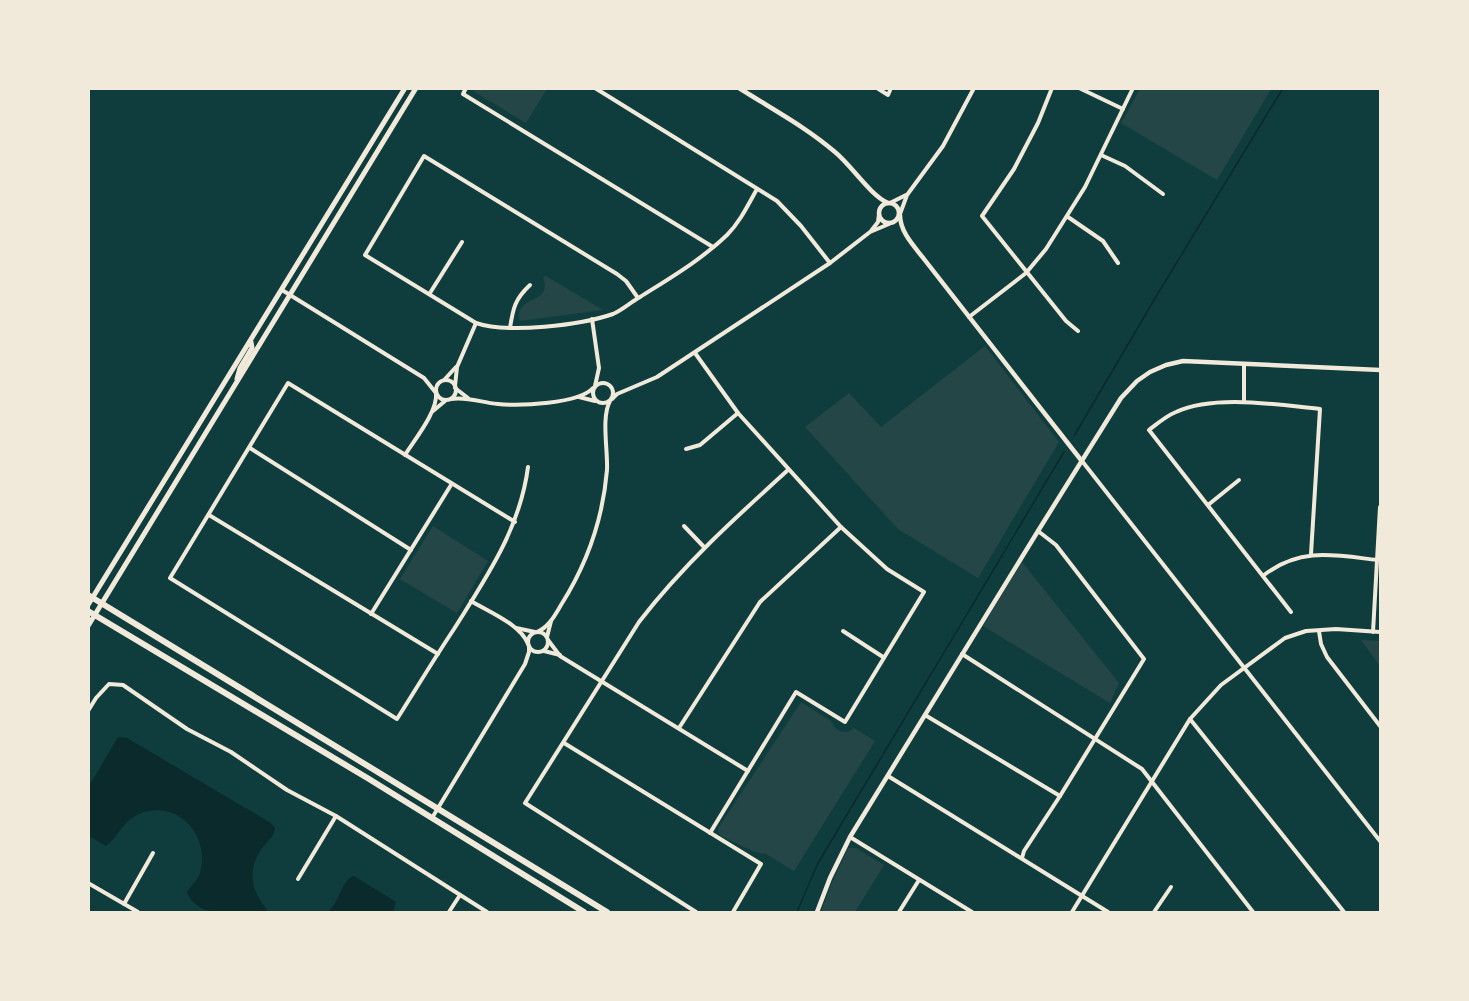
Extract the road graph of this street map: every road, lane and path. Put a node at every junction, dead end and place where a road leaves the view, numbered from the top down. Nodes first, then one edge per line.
1 (405, 88) edge
2 (416, 88) edge
3 (466, 88) edge
4 (595, 88) edge
5 (739, 88) edge
6 (876, 88) edge
7 (891, 88) edge
8 (974, 88) edge
9 (1052, 88) edge
10 (1079, 88) edge
11 (1133, 88) edge
12 (1123, 109) junction
13 (1101, 155) junction
14 (757, 189) junction
15 (873, 193) junction
16 (1162, 194) dead end
17 (907, 195) junction
18 (889, 203) junction
19 (879, 214) junction
20 (900, 214) junction
21 (1068, 217) junction
22 (890, 224) junction
23 (870, 232) junction
24 (906, 234) junction
25 (462, 242) dead end
26 (713, 248) junction
27 (830, 263) junction
28 (1119, 263) dead end
29 (1026, 273) junction
30 (530, 285) dead end
31 (282, 290) junction
32 (430, 293) junction
33 (290, 295) junction
34 (638, 298) junction
35 (969, 317) junction
36 (592, 319) junction
37 (476, 323) junction
38 (510, 328) junction
39 (1078, 331) dead end
40 (251, 342) junction
41 (695, 353) junction
42 (1244, 364) junction
43 (457, 367) junction
44 (599, 368) junction
45 (1380, 370) edge
46 (424, 378) junction
47 (443, 380) junction
48 (608, 384) junction
49 (234, 386) junction
50 (455, 387) junction
51 (594, 387) junction
52 (629, 389) junction
53 (436, 393) junction
54 (578, 397) junction
55 (450, 399) junction
56 (468, 399) junction
57 (611, 400) junction
58 (597, 402) junction
59 (1244, 402) junction
60 (432, 412) junction
61 (738, 413) junction
62 (606, 420) junction
63 (250, 448) junction
64 (686, 450) dead end
65 (405, 455) junction
66 (1081, 460) junction
67 (528, 467) dead end
68 (788, 470) junction
69 (1239, 480) dead end
70 (451, 485) junction
71 (1208, 506) junction
72 (1380, 507) edge
73 (209, 515) junction
74 (515, 522) junction
75 (684, 526) dead end
76 (841, 527) junction
77 (1038, 531) junction
78 (704, 547) junction
79 (411, 550) junction
80 (1311, 554) junction
81 (1377, 560) junction
82 (1264, 575) junction
83 (91, 596) edge
84 (471, 601) junction
85 (102, 603) junction
86 (88, 605) edge
87 (1291, 612) dead end
88 (92, 613) edge
89 (371, 614) junction
90 (551, 621) junction
91 (88, 626) edge
92 (515, 628) junction
93 (1318, 631) junction
94 (536, 632) junction
95 (843, 632) dead end
96 (1373, 632) junction
97 (1380, 632) edge
98 (548, 639) junction
99 (528, 645) junction
100 (541, 652) junction
101 (438, 654) junction
102 (962, 654) junction
103 (560, 656) junction
104 (882, 657) junction
105 (525, 664) junction
106 (1244, 667) junction
107 (602, 681) junction
108 (88, 711) edge
109 (925, 715) junction
110 (1190, 719) junction
111 (1380, 726) edge
112 (679, 728) junction
113 (1096, 738) junction
114 (564, 743) junction
115 (748, 771) junction
116 (888, 776) junction
117 (1151, 782) junction
118 (1060, 796) junction
119 (437, 808) junction
120 (336, 816) junction
121 (431, 819) junction
122 (710, 833) junction
123 (850, 837) junction
124 (1380, 841) edge
125 (153, 853) dead end
126 (1022, 858) junction
127 (298, 879) dead end
128 (919, 880) junction
129 (88, 883) edge
130 (1170, 887) dead end
131 (460, 895) junction
132 (1082, 896) junction
133 (124, 904) junction
134 (138, 912) edge
135 (449, 912) edge
136 (487, 912) edge
137 (584, 912) edge
138 (607, 912) edge
139 (696, 912) edge
140 (733, 912) edge
141 (817, 912) edge
142 (899, 912) edge
143 (972, 912) edge
144 (1072, 912) edge
145 (1108, 912) edge
146 (1155, 912) edge
147 (1252, 912) edge
148 (1344, 912) edge

1 - 31 main road
2 - 33 main road
3 - 26 street
4 - 14 street
5 - 15 street
6 - 7 street
8 - 17 street
9 - 29 street
10 - 12 street
11 - 12 street
12 - 13 street
13 - 16 street
13 - 21 street
14 - 26 street
14 - 27 street
15 - 18 street
15 - 19 street
17 - 18 street
17 - 20 street
18 - 19 street
18 - 20 street
19 - 22 street
19 - 23 street
20 - 22 street
20 - 24 street
21 - 28 street
21 - 29 street
22 - 23 street
22 - 24 street
23 - 27 street
24 - 35 street
25 - 32 street
26 - 34 street
27 - 41 street
29 - 35 street
29 - 39 street
30 - 38 street
31 - 33 street
31 - 40 main road
32 - 34 street
32 - 37 street
33 - 46 street
33 - 49 main road
34 - 36 street
35 - 66 street
36 - 38 street
36 - 44 street
37 - 38 street
37 - 43 street
40 - 49 main road
40 - 83 main road
41 - 52 street
41 - 61 street
42 - 45 street
42 - 59 street
42 - 66 street
43 - 47 street
43 - 50 street
44 - 48 street
44 - 51 street
46 - 47 street
46 - 53 street
47 - 50 street
47 - 53 street
48 - 51 street
48 - 52 street
48 - 57 street
49 - 85 main road
50 - 55 street
50 - 56 street
51 - 54 street
51 - 58 street
52 - 57 street
53 - 55 street
53 - 60 street
54 - 56 street
54 - 58 street
55 - 56 street
55 - 60 street
57 - 58 street
57 - 62 street
58 - 62 street
59 - 71 street
59 - 80 street
60 - 65 street
61 - 64 street
61 - 68 street
62 - 90 street
63 - 65 street
63 - 73 street
63 - 79 street
65 - 70 street
66 - 77 street
66 - 106 street
67 - 74 street
68 - 76 street
68 - 78 street
69 - 71 street
70 - 74 street
70 - 79 street
71 - 82 street
72 - 81 street
73 - 89 street
73 - 101 street
74 - 84 street
75 - 78 street
76 - 104 street
76 - 112 street
77 - 102 street
77 - 113 street
78 - 107 street
79 - 89 street
80 - 81 street
80 - 82 street
81 - 96 street
82 - 87 street
83 - 85 main road
83 - 86 main road
84 - 92 street
84 - 101 street
85 - 88 main road
85 - 119 main road
88 - 91 main road
88 - 121 main road
89 - 101 street
90 - 94 street
90 - 98 street
92 - 94 street
92 - 99 street
93 - 96 street
93 - 106 street
93 - 111 street
94 - 98 street
94 - 99 street
95 - 104 street
96 - 97 street
98 - 100 street
98 - 103 street
99 - 100 street
99 - 105 street
100 - 103 street
100 - 105 street
102 - 109 street
102 - 113 street
103 - 107 street
104 - 115 street
105 - 119 street
106 - 110 street
106 - 124 street
107 - 112 street
107 - 114 street
108 - 120 street
109 - 116 street
109 - 118 street
110 - 117 street
110 - 148 street
112 - 115 street
113 - 117 street
113 - 118 street
114 - 122 street
114 - 139 street
115 - 122 street
116 - 123 street
116 - 126 street
117 - 132 street
117 - 147 street
118 - 126 street
119 - 121 street
119 - 138 main road
120 - 127 street
120 - 131 street
121 - 137 main road
122 - 140 street
123 - 128 street
123 - 141 street
125 - 133 street
126 - 132 street
128 - 142 street
128 - 143 street
129 - 133 street
130 - 146 street
131 - 135 street
131 - 136 street
132 - 144 street
132 - 145 street
133 - 134 street

